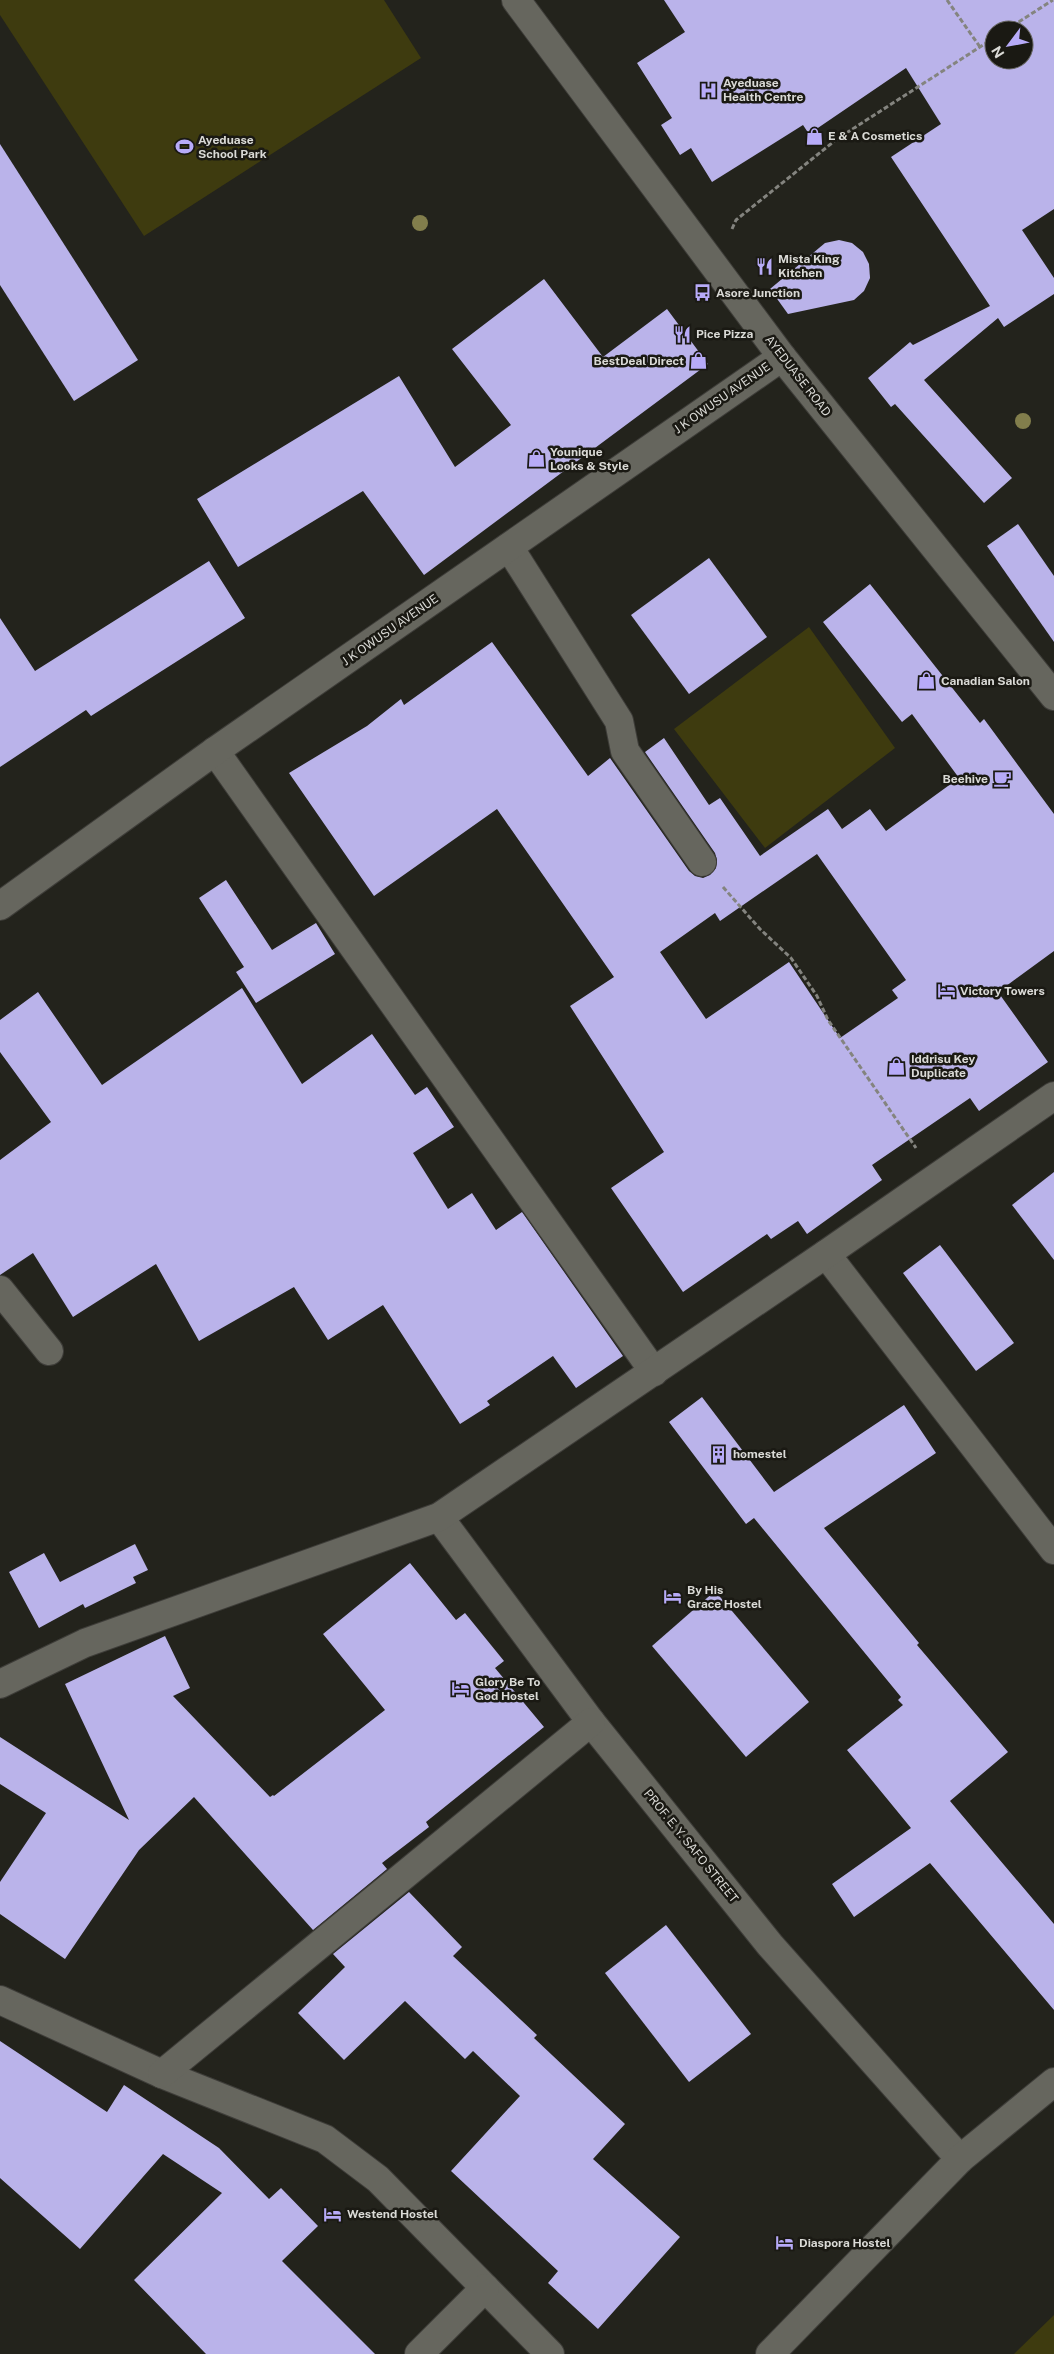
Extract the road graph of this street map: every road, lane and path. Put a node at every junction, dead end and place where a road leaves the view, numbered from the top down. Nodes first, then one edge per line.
1 (516, 0) edge
2 (947, 0) edge
3 (1053, 0) edge
4 (1022, 20) edge
5 (984, 44) edge
6 (980, 47) junction
7 (715, 268) junction
8 (782, 357) junction
9 (509, 547) junction
10 (1054, 696) edge
11 (215, 751) junction
12 (702, 862) joint
13 (0, 906) edge
14 (1054, 1096) edge
15 (936, 1178) junction
16 (826, 1254) junction
17 (0, 1290) edge
18 (49, 1351) dead end
19 (654, 1372) junction
20 (439, 1518) junction
21 (1054, 1550) edge
22 (0, 1684) edge
23 (591, 1722) junction
24 (0, 2000) edge
25 (162, 2074) junction
26 (1054, 2082) edge
27 (960, 2159) junction
28 (485, 2288) junction
29 (419, 2354) edge
30 (550, 2354) edge
31 (770, 2354) edge

1 - 7 street, AYEDUASE ROAD
2 - 6 path
3 - 4 path
5 - 6 path
6 - 7 path
7 - 8 street, AYEDUASE ROAD
8 - 9 street, J K OWUSU AVENUE
8 - 10 street, AYEDUASE ROAD
9 - 11 street, J K OWUSU AVENUE
9 - 12 street
11 - 13 street, J K OWUSU AVENUE
11 - 19 street
12 - 15 path
14 - 15 street
15 - 16 street
16 - 19 street
16 - 21 street
17 - 18 street
19 - 20 street
20 - 22 street
20 - 23 street, PROF. E. Y. SAFO STREET
23 - 25 street
23 - 27 street, PROF. E. Y. SAFO STREET
24 - 25 street
25 - 28 street
26 - 27 street
27 - 31 street
28 - 29 street
28 - 30 street

